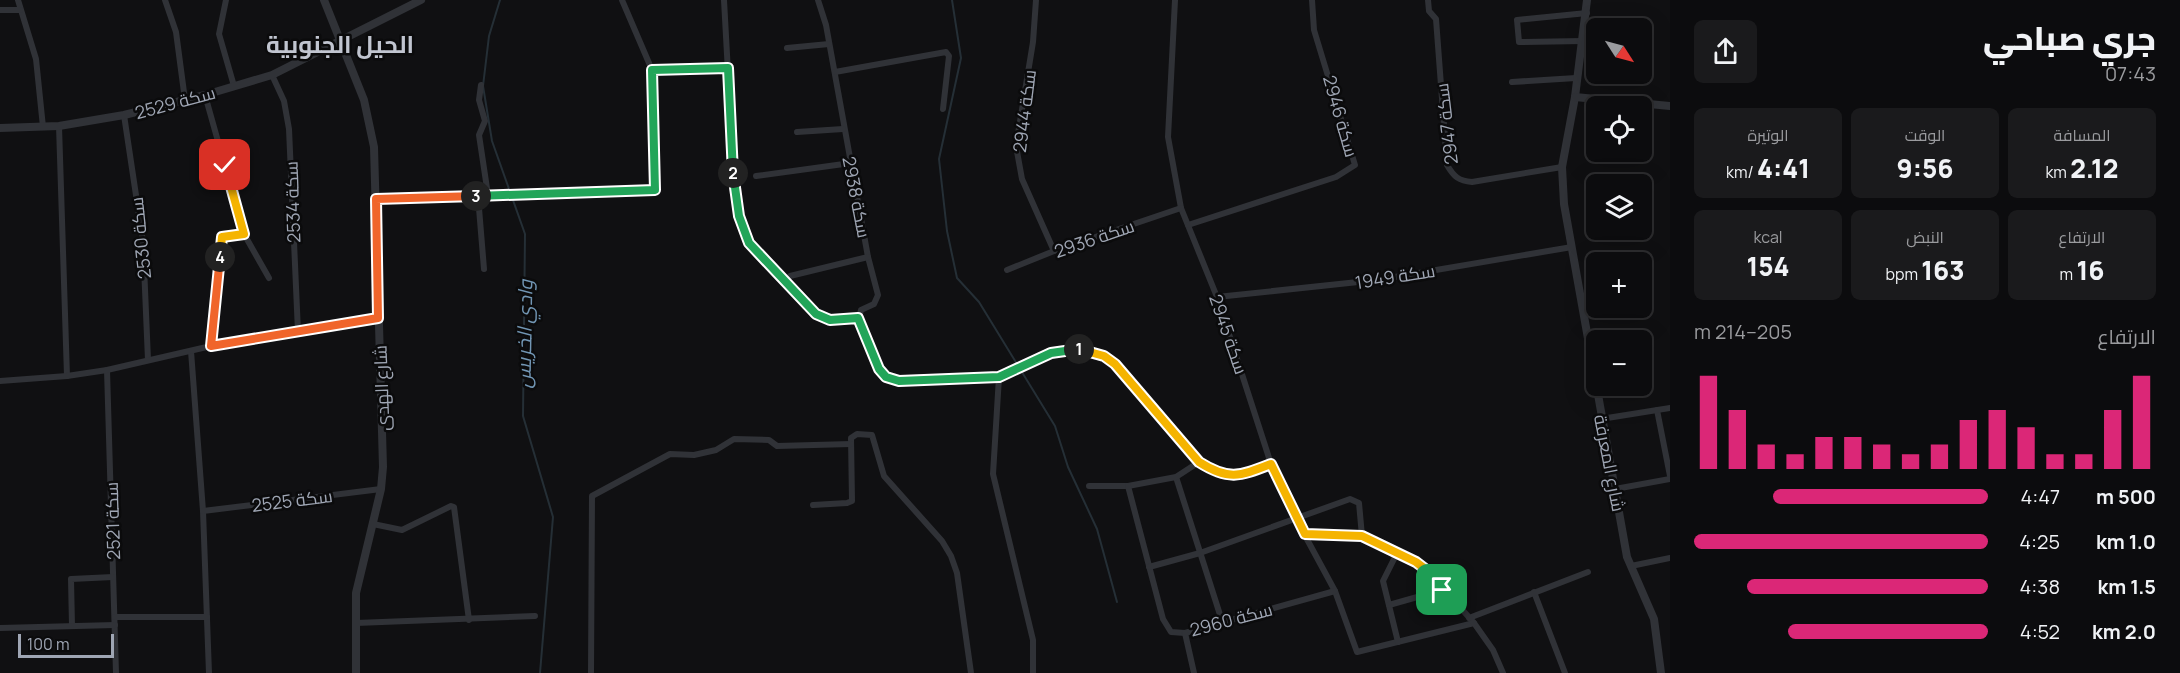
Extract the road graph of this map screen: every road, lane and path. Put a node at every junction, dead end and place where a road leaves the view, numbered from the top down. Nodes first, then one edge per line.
1 (18, 0) edge
2 (165, 0) edge
3 (226, 0) edge
4 (324, 0) edge
5 (420, 0) edge
6 (622, 0) edge
7 (724, 0) edge
8 (818, 0) edge
9 (1036, 0) edge
10 (1175, 0) edge
11 (1312, 0) edge
12 (1428, 0) edge
13 (1587, 0) edge
14 (410, 2) edge
15 (0, 10) edge
16 (20, 10) junction
17 (1587, 13) junction
18 (341, 41) junction
19 (1583, 41) junction
20 (829, 44) junction
21 (787, 48) dead end
22 (728, 68) junction
23 (652, 70) junction
24 (835, 72) junction
25 (272, 75) junction
26 (1576, 78) junction
27 (1512, 82) dead end
28 (481, 85) dead end
29 (234, 86) junction
30 (205, 95) junction
31 (1575, 97) junction
32 (185, 100) junction
33 (1670, 106) edge
34 (943, 109) dead end
35 (124, 116) junction
36 (59, 126) junction
37 (43, 127) junction
38 (0, 128) edge
39 (843, 129) junction
40 (797, 132) dead end
41 (850, 163) junction
42 (1562, 167) junction
43 (756, 176) dead end
44 (488, 195) junction
45 (478, 196) junction
46 (376, 199) junction
47 (1181, 207) junction
48 (1188, 225) junction
49 (244, 234) junction
50 (1572, 247) junction
51 (1054, 251) junction
52 (868, 257) junction
53 (484, 269) dead end
54 (1007, 270) dead end
55 (790, 276) dead end
56 (269, 278) dead end
57 (1217, 297) junction
58 (378, 318) junction
59 (858, 318) junction
60 (298, 332) junction
61 (211, 346) junction
62 (192, 351) junction
63 (148, 360) junction
64 (107, 370) junction
65 (67, 376) junction
66 (999, 377) junction
67 (0, 381) edge
68 (1670, 408) edge
69 (1657, 410) junction
70 (1601, 419) junction
71 (850, 444) junction
72 (1199, 462) junction
73 (1271, 464) junction
74 (1176, 477) junction
75 (1670, 477) edge
76 (1089, 486) dead end
77 (1128, 486) junction
78 (381, 489) junction
79 (1615, 489) junction
80 (813, 505) dead end
81 (203, 511) junction
82 (1296, 519) junction
83 (373, 524) junction
84 (1305, 534) junction
85 (1362, 536) junction
86 (1200, 553) junction
87 (1398, 553) junction
88 (1670, 558) edge
89 (1632, 566) junction
90 (1149, 567) junction
91 (1588, 572) dead end
92 (113, 577) junction
93 (1442, 590) junction
94 (1335, 591) junction
95 (1534, 592) junction
96 (1389, 605) junction
97 (535, 616) dead end
98 (207, 617) junction
99 (469, 620) junction
100 (115, 621) junction
101 (1222, 621) junction
102 (1472, 621) junction
103 (356, 623) junction
104 (72, 626) junction
105 (0, 628) edge
106 (1185, 633) junction
107 (1398, 642) junction
108 (116, 673) edge
109 (209, 673) edge
110 (356, 673) edge
111 (591, 673) edge
112 (971, 673) edge
113 (1033, 673) edge
114 (1194, 673) edge
115 (1503, 673) edge
116 (1565, 673) edge
117 (1661, 673) edge

1 - 16 street
2 - 32 street
3 - 29 street
4 - 18 street, شارع الهدى
5 - 14 street, سكة 2529
6 - 23 street
7 - 22 street
8 - 20 street, سكة 2938
9 - 51 street, سكة 2944
10 - 47 street, سكة 2945
11 - 48 street, سكة 2946
12 - 42 street, سكة 2947
13 - 17 street, شارع المعرفة
14 - 18 street, سكة 2529
15 - 16 street
16 - 37 street
17 - 19 street, شارع المعرفة
17 - 19 street
18 - 25 street, سكة 2529
18 - 46 street, شارع الهدى
19 - 26 street, شارع المعرفة
20 - 21 street
20 - 24 street, سكة 2938
22 - 23 street
22 - 59 street
23 - 44 street
24 - 34 street
24 - 39 street, سكة 2938
25 - 29 street, سكة 2529
25 - 60 street, سكة 2534
26 - 27 street
26 - 31 street, شارع المعرفة
28 - 44 street
29 - 30 street, سكة 2529
30 - 32 street, سكة 2529
30 - 49 street
31 - 33 street
31 - 42 street, شارع المعرفة
32 - 35 street, سكة 2529
35 - 36 street, سكة 2529
35 - 63 street, سكة 2530
36 - 37 street, سكة 2529
36 - 65 street
37 - 38 street, سكة 2529
39 - 40 street
39 - 41 street, سكة 2938
41 - 43 street
41 - 52 street, سكة 2938
42 - 50 street, شارع المعرفة
44 - 45 street
45 - 46 street
45 - 53 street
46 - 58 street, شارع الهدى
47 - 48 street, سكة 2945
47 - 51 street, سكة 2936
48 - 57 street, سكة 2945
49 - 56 street
49 - 61 street
50 - 57 street, سكة 1949
50 - 70 street, شارع المعرفة
51 - 54 street, سكة 2936
52 - 55 street
52 - 59 street, سكة 2938
57 - 73 street, سكة 2945
58 - 60 street
58 - 78 street, شارع الهدى
59 - 66 street
60 - 61 street
61 - 62 street
62 - 63 street
62 - 81 street
63 - 64 street
64 - 65 street
64 - 92 street, سكة 2521
65 - 67 street
66 - 72 street
66 - 113 street
68 - 69 street
69 - 70 street
69 - 75 street
70 - 79 street, شارع المعرفة
71 - 80 street
71 - 111 street
71 - 112 street
72 - 73 street
72 - 74 street
73 - 82 street, سكة 2945
74 - 77 street
74 - 86 street
75 - 79 street
76 - 77 street
77 - 90 street, سكة 2960
78 - 81 street, سكة 2525
78 - 83 street, شارع الهدى
79 - 89 street, شارع المعرفة
81 - 98 street
82 - 84 street, سكة 2945
82 - 85 street
82 - 86 street
83 - 99 street
83 - 103 street, شارع الهدى
84 - 85 street
84 - 94 street, سكة 2945
85 - 87 street
86 - 90 street
86 - 101 street
87 - 93 street
87 - 96 street
88 - 89 street
89 - 117 street, شارع المعرفة
90 - 106 street, سكة 2960
91 - 95 street
92 - 100 street, سكة 2521
92 - 104 street
93 - 96 street
93 - 102 street
94 - 101 street, سكة 2960
94 - 107 street, سكة 2945
95 - 102 street
95 - 116 street
96 - 107 street
97 - 99 street
98 - 100 street
98 - 109 street
99 - 103 street
100 - 104 street
100 - 108 street, سكة 2521
101 - 106 street, سكة 2960
102 - 107 street
102 - 115 street
103 - 110 street, شارع الهدى
104 - 105 street
106 - 114 street

